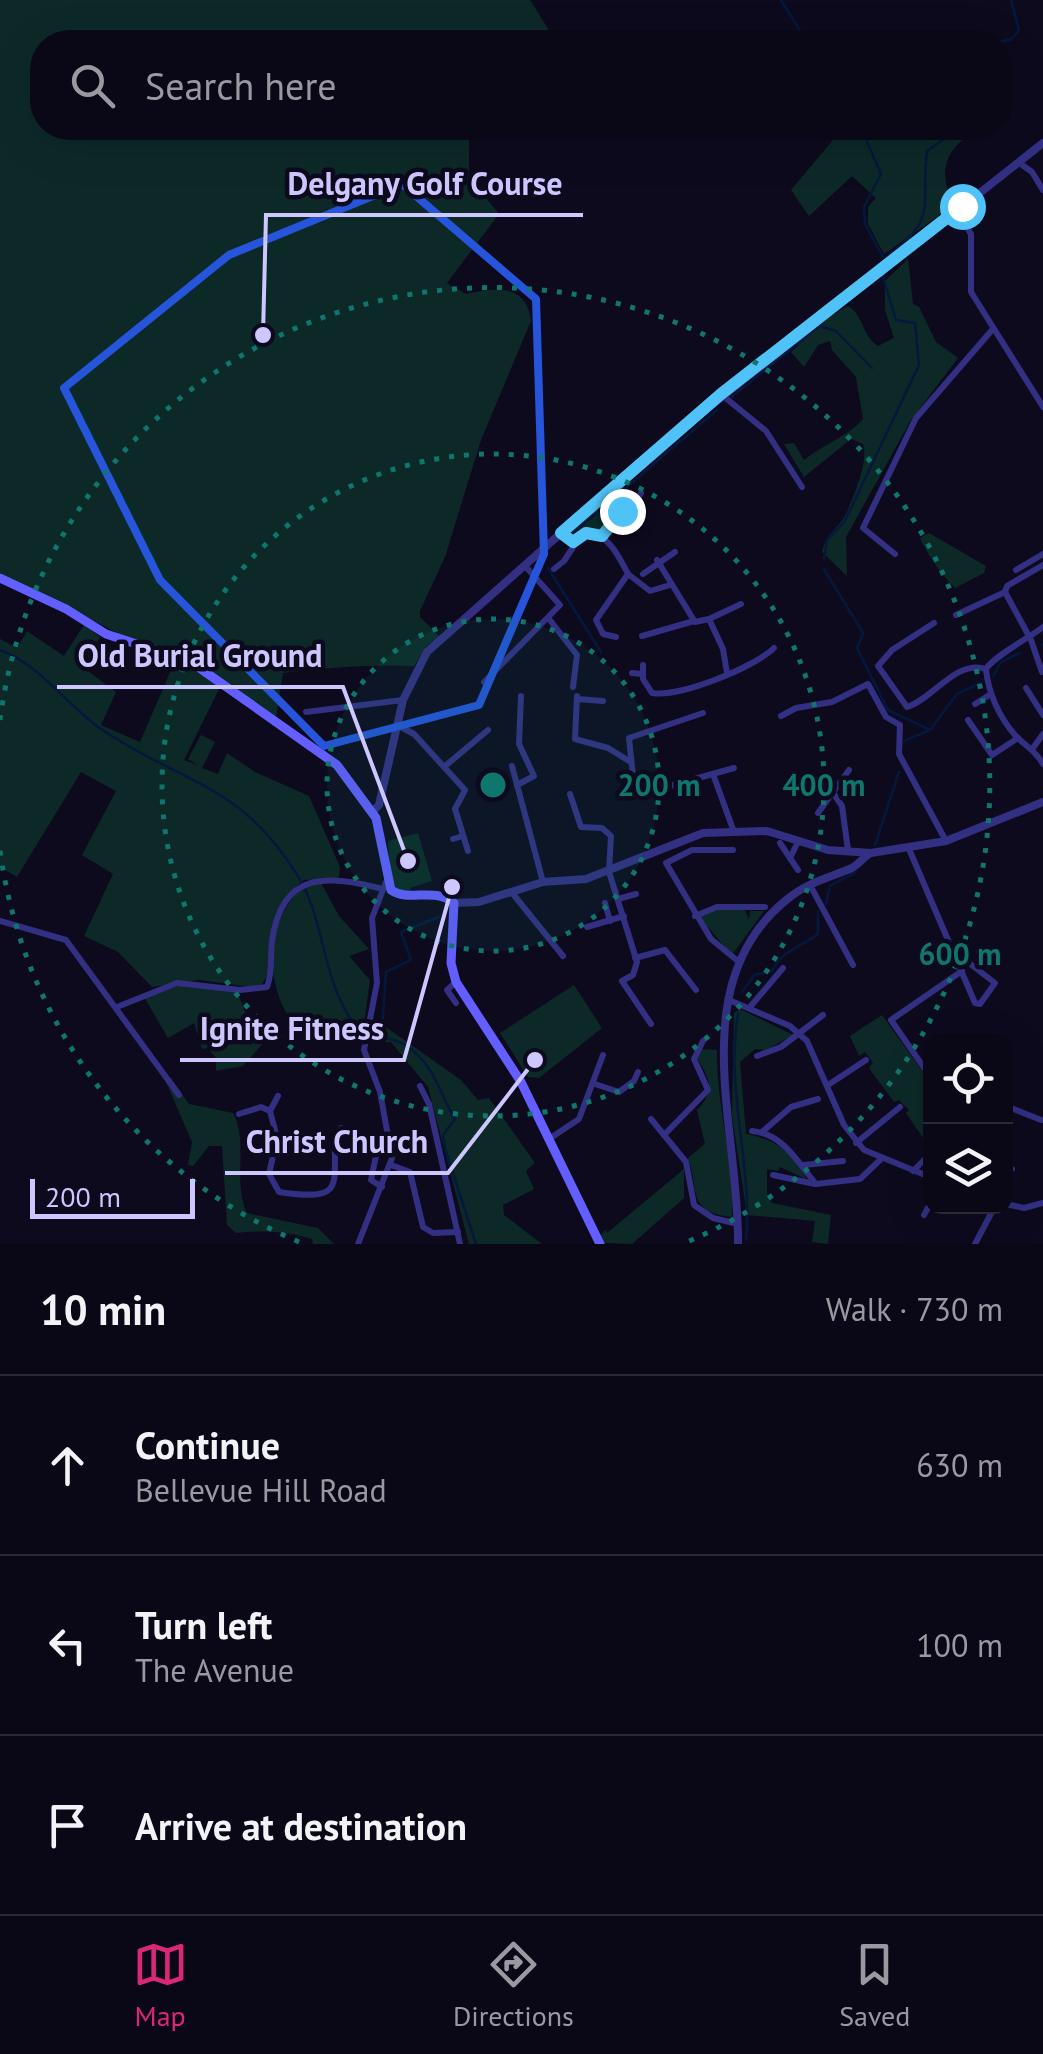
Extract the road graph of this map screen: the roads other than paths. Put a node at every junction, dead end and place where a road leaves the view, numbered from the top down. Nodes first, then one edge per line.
1 (1043, 142) edge
2 (1018, 162) junction
3 (1043, 190) edge
4 (956, 210) junction
5 (992, 330) junction
6 (721, 394) junction
7 (1043, 408) edge
8 (802, 487) dead end
9 (641, 493) dead end
10 (561, 533) junction
11 (602, 536) junction
12 (573, 542) junction
13 (676, 552) dead end
14 (895, 554) dead end
15 (1043, 554) edge
16 (658, 560) junction
17 (1043, 565) edge
18 (525, 566) junction
19 (1030, 567) junction
20 (554, 569) dead end
21 (1016, 570) dead end
22 (628, 574) junction
23 (643, 574) dead end
24 (0, 578) edge
25 (670, 585) junction
26 (1005, 592) junction
27 (741, 604) dead end
28 (956, 615) dead end
29 (549, 619) junction
30 (709, 620) junction
31 (694, 622) junction
32 (934, 623) dead end
33 (1043, 628) edge
34 (642, 636) dead end
35 (616, 637) dead end
36 (1031, 640) junction
37 (774, 648) dead end
38 (986, 669) junction
39 (1042, 672) edge
40 (727, 673) junction
41 (632, 674) dead end
42 (484, 682) dead end
43 (1026, 688) dead end
44 (576, 694) junction
45 (992, 694) junction
46 (521, 696) dead end
47 (403, 700) junction
48 (603, 702) dead end
49 (974, 704) dead end
50 (306, 712) dead end
51 (703, 713) dead end
52 (1043, 715) edge
53 (781, 716) dead end
54 (968, 720) dead end
55 (396, 724) junction
56 (488, 730) dead end
57 (1043, 734) edge
58 (1018, 738) junction
59 (1033, 748) junction
60 (630, 761) junction
61 (1043, 764) edge
62 (512, 766) dead end
63 (444, 767) junction
64 (734, 768) dead end
65 (849, 770) dead end
66 (713, 774) junction
67 (517, 785) junction
68 (832, 793) junction
69 (570, 794) dead end
70 (1043, 802) edge
71 (372, 810) junction
72 (818, 813) dead end
73 (734, 832) junction
74 (463, 836) junction
75 (453, 839) dead end
76 (799, 840) junction
77 (946, 841) junction
78 (780, 843) dead end
79 (909, 848) junction
80 (733, 850) dead end
81 (468, 851) dead end
82 (790, 858) junction
83 (848, 858) junction
84 (798, 870) dead end
85 (609, 872) junction
86 (543, 882) junction
87 (810, 884) junction
88 (384, 886) junction
89 (513, 894) junction
90 (636, 894) dead end
91 (618, 899) junction
92 (605, 902) dead end
93 (454, 903) junction
94 (764, 906) dead end
95 (624, 916) junction
96 (695, 916) junction
97 (610, 920) junction
98 (0, 921) edge
99 (586, 927) dead end
100 (954, 952) junction
101 (563, 956) dead end
102 (635, 958) junction
103 (739, 962) junction
104 (853, 966) dead end
105 (783, 968) dead end
106 (962, 972) junction
107 (456, 982) junction
108 (696, 990) dead end
109 (729, 1000) junction
110 (456, 1003) dead end
111 (118, 1007) junction
112 (750, 1007) junction
113 (823, 1015) dead end
114 (651, 1024) dead end
115 (800, 1034) junction
116 (703, 1040) dead end
117 (603, 1055) dead end
118 (758, 1056) dead end
119 (866, 1060) dead end
120 (923, 1066) edge
121 (638, 1072) dead end
122 (595, 1084) junction
123 (828, 1085) junction
124 (420, 1086) dead end
125 (179, 1095) dead end
126 (278, 1096) dead end
127 (818, 1099) dead end
128 (900, 1106) dead end
129 (1013, 1109) edge
130 (270, 1111) junction
131 (239, 1114) dead end
132 (650, 1119) dead end
133 (1041, 1120) edge
134 (752, 1132) dead end
135 (762, 1132) junction
136 (664, 1135) junction
137 (549, 1139) junction
138 (856, 1143) junction
139 (881, 1159) junction
140 (843, 1161) dead end
141 (923, 1161) edge
142 (391, 1165) junction
143 (804, 1165) junction
144 (913, 1171) junction
145 (773, 1175) dead end
146 (923, 1175) edge
147 (816, 1184) junction
148 (382, 1187) junction
149 (1043, 1203) edge
150 (1013, 1206) edge
151 (991, 1214) edge
152 (738, 1224) junction
153 (458, 1232) junction
154 (358, 1244) edge
155 (460, 1244) edge
156 (600, 1244) edge
157 (738, 1244) edge
158 (975, 1244) edge

1 - 2 street
2 - 3 street
2 - 4 street
4 - 5 street
4 - 6 street
5 - 7 street
5 - 14 street
6 - 8 street
6 - 10 street
9 - 11 street
10 - 12 street
10 - 18 street
11 - 12 street
11 - 22 street
12 - 20 street
13 - 16 street
15 - 19 street
16 - 23 street
16 - 25 street
17 - 19 street
18 - 29 street
18 - 47 street
19 - 21 street
19 - 26 street
22 - 25 street
22 - 35 street
24 - 71 main road
25 - 31 street
26 - 28 street
26 - 36 street
27 - 30 street
29 - 42 street
29 - 44 street
30 - 31 street
30 - 40 street
31 - 34 street
32 - 38 street
33 - 36 street
36 - 38 street
36 - 39 street
37 - 40 street
38 - 45 street
40 - 41 street
43 - 52 street
44 - 48 street
44 - 60 street
45 - 49 street
45 - 58 street
46 - 67 street
47 - 50 street
47 - 55 street
51 - 60 street
53 - 77 street
54 - 58 street
55 - 63 street
55 - 71 street
56 - 63 street
57 - 59 street
58 - 59 street
59 - 61 street
60 - 66 street
62 - 67 street
63 - 74 street
64 - 66 street
65 - 68 street
66 - 73 street
67 - 86 street
68 - 72 street
68 - 83 street
69 - 85 street
70 - 77 street
71 - 88 main road
73 - 76 street
73 - 85 street
74 - 75 street
74 - 81 street
76 - 82 street
76 - 83 street
77 - 79 street
78 - 82 street
79 - 83 street
79 - 100 street
80 - 96 street
82 - 84 street
83 - 87 street
85 - 86 street
85 - 91 street
86 - 89 street
87 - 103 street
87 - 104 street
88 - 93 main road
88 - 111 street
88 - 142 street
89 - 93 street
89 - 101 street
90 - 91 street
91 - 95 street
92 - 97 street
93 - 107 main road
94 - 96 street
95 - 97 street
95 - 102 street
96 - 103 street
97 - 99 street
98 - 111 street
100 - 106 street
100 - 106 street
102 - 108 street
102 - 114 street
103 - 109 street
105 - 112 street
106 - 120 street
107 - 110 street
107 - 137 main road
109 - 112 street
109 - 152 street
111 - 125 street
112 - 115 street
113 - 115 street
115 - 118 street
115 - 123 street
116 - 136 street
117 - 122 street
119 - 123 street
121 - 122 street
122 - 137 street
123 - 138 street
124 - 153 street
126 - 130 street
127 - 135 street
128 - 138 street
129 - 133 street
130 - 131 street
130 - 148 street
132 - 136 street
134 - 135 street
135 - 143 street
136 - 152 street
137 - 156 main road
138 - 139 street
139 - 144 street
139 - 147 street
140 - 143 street
141 - 144 street
142 - 148 street
142 - 153 street
143 - 147 street
144 - 146 street
145 - 147 street
148 - 154 street
149 - 150 street
151 - 158 street
152 - 157 street
153 - 155 street

